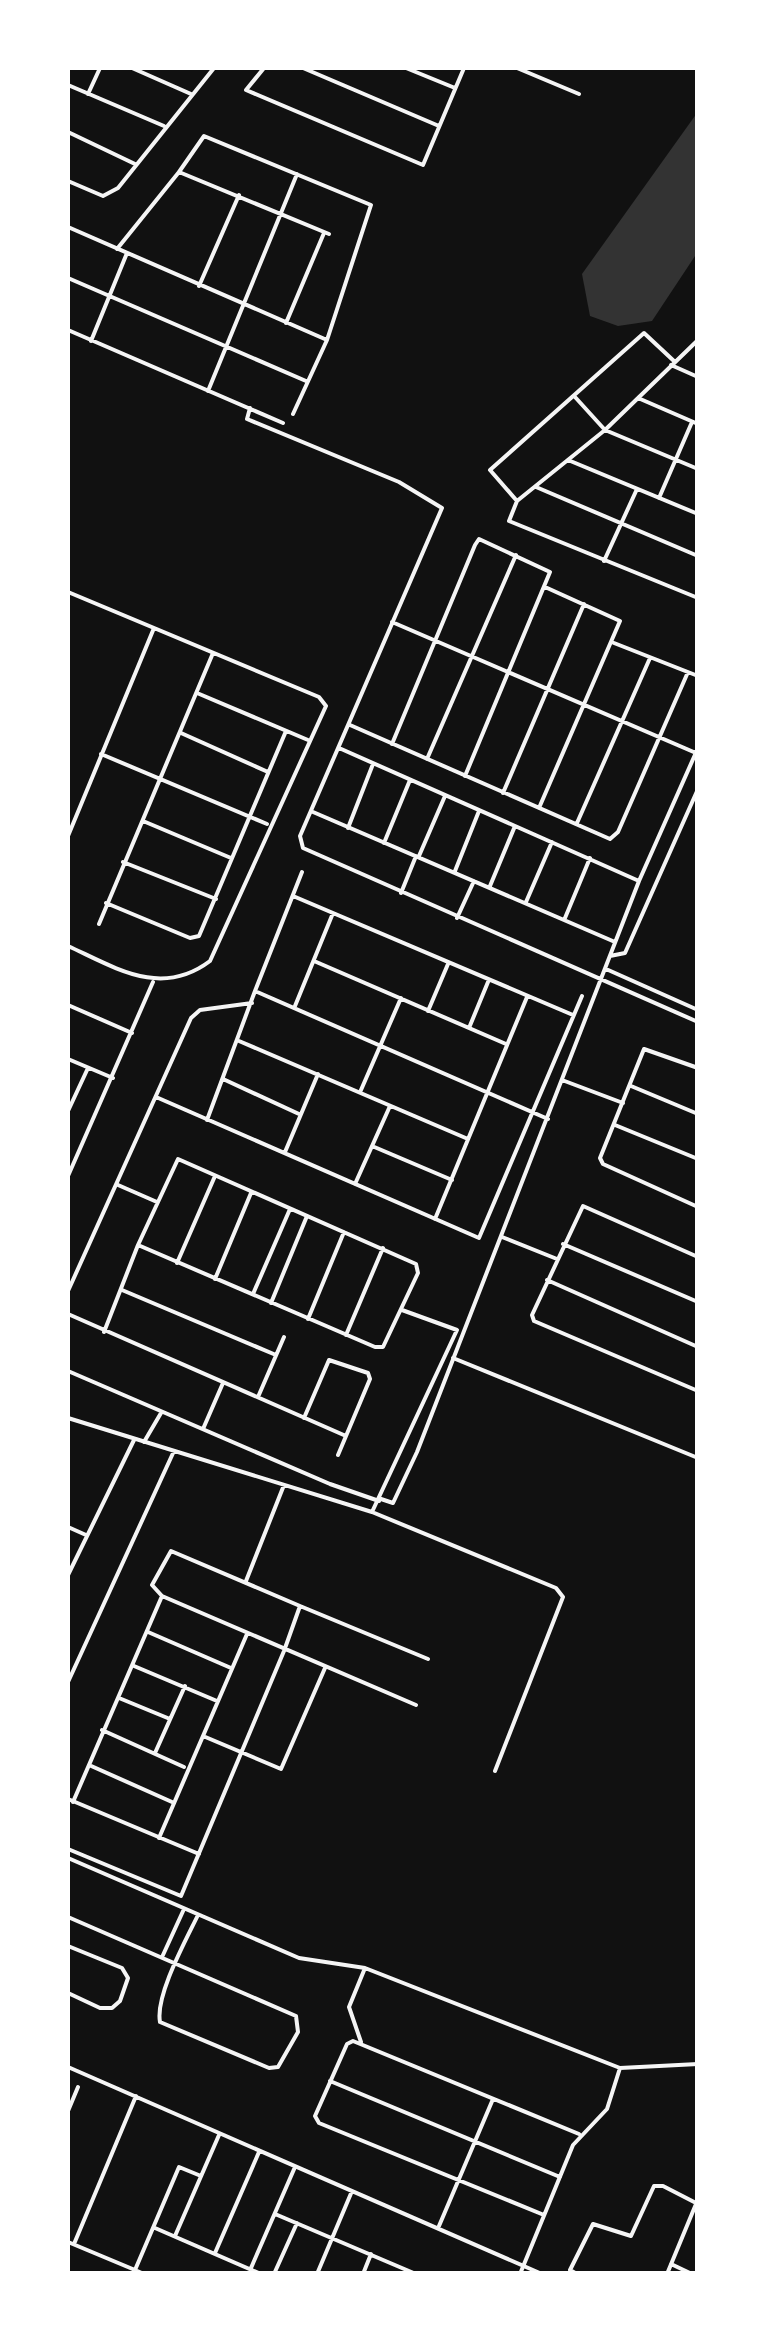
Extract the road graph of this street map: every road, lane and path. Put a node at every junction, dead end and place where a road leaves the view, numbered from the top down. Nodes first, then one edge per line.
1 (100, 68) edge
2 (132, 68) edge
3 (214, 68) edge
4 (264, 68) edge
5 (303, 68) edge
6 (406, 68) edge
7 (464, 68) edge
8 (517, 68) edge
9 (68, 85) edge
10 (455, 88) junction
11 (88, 94) junction
12 (579, 94) dead end
13 (193, 95) junction
14 (439, 126) junction
15 (166, 127) junction
16 (68, 132) edge
17 (138, 165) junction
18 (179, 172) junction
19 (297, 174) junction
20 (68, 181) edge
21 (239, 195) junction
22 (281, 213) junction
23 (68, 227) edge
24 (118, 249) junction
25 (127, 253) junction
26 (68, 278) edge
27 (199, 286) junction
28 (110, 295) junction
29 (244, 304) junction
30 (286, 322) junction
31 (68, 330) edge
32 (327, 340) junction
33 (698, 340) edge
34 (91, 341) junction
35 (226, 346) junction
36 (673, 363) junction
37 (698, 377) edge
38 (308, 382) junction
39 (208, 391) junction
40 (574, 396) junction
41 (638, 398) junction
42 (250, 408) junction
43 (294, 414) dead end
44 (283, 423) dead end
45 (695, 423) edge
46 (605, 430) junction
47 (567, 460) junction
48 (676, 460) junction
49 (698, 470) edge
50 (535, 486) junction
51 (637, 489) junction
52 (659, 498) junction
53 (517, 501) junction
54 (698, 514) edge
55 (621, 524) junction
56 (516, 555) junction
57 (698, 556) edge
58 (604, 561) junction
59 (544, 587) junction
60 (68, 592) edge
61 (698, 598) edge
62 (584, 603) junction
63 (392, 622) junction
64 (154, 628) junction
65 (436, 642) junction
66 (612, 642) junction
67 (213, 653) junction
68 (471, 656) junction
69 (650, 658) junction
70 (688, 672) junction
71 (508, 674) junction
72 (698, 676) edge
73 (546, 690) junction
74 (197, 693) junction
75 (584, 706) junction
76 (622, 722) junction
77 (350, 725) junction
78 (286, 732) junction
79 (181, 733) junction
80 (660, 738) junction
81 (309, 740) junction
82 (392, 744) junction
83 (339, 748) junction
84 (696, 750) edge
85 (101, 754) junction
86 (427, 759) junction
87 (374, 764) junction
88 (268, 773) junction
89 (465, 776) junction
90 (162, 780) junction
91 (410, 780) junction
92 (698, 789) edge
93 (503, 793) junction
94 (445, 796) junction
95 (539, 808) junction
96 (480, 810) junction
97 (312, 812) junction
98 (251, 816) junction
99 (143, 822) junction
100 (576, 824) junction
101 (269, 825) junction
102 (516, 826) junction
103 (348, 828) junction
104 (68, 836) edge
105 (552, 842) junction
106 (384, 843) junction
107 (417, 857) junction
108 (590, 858) junction
109 (232, 859) junction
110 (124, 862) junction
111 (302, 872) dead end
112 (454, 873) junction
113 (474, 881) junction
114 (639, 881) junction
115 (490, 888) junction
116 (401, 893) junction
117 (293, 896) junction
118 (216, 899) junction
119 (106, 903) junction
120 (526, 903) junction
121 (334, 914) junction
122 (457, 918) junction
123 (565, 920) junction
124 (99, 924) dead end
125 (615, 942) junction
126 (68, 946) edge
127 (610, 956) junction
128 (314, 961) junction
129 (448, 963) junction
130 (605, 968) junction
131 (601, 980) junction
132 (489, 981) junction
133 (152, 982) junction
134 (254, 991) junction
135 (582, 996) dead end
136 (528, 997) junction
137 (401, 998) junction
138 (252, 1002) junction
139 (68, 1004) edge
140 (294, 1008) junction
141 (428, 1010) junction
142 (698, 1010) edge
143 (573, 1016) junction
144 (698, 1022) edge
145 (469, 1028) junction
146 (132, 1033) junction
147 (239, 1041) junction
148 (380, 1044) junction
149 (508, 1045) junction
150 (68, 1059) edge
151 (88, 1068) junction
152 (698, 1068) edge
153 (318, 1074) junction
154 (113, 1078) junction
155 (222, 1079) junction
156 (562, 1080) junction
157 (630, 1086) junction
158 (360, 1092) junction
159 (489, 1092) junction
160 (156, 1097) junction
161 (623, 1104) junction
162 (390, 1106) junction
163 (68, 1111) edge
164 (534, 1112) junction
165 (300, 1114) junction
166 (698, 1114) edge
167 (548, 1119) junction
168 (207, 1120) junction
169 (614, 1125) junction
170 (468, 1139) junction
171 (372, 1146) junction
172 (284, 1154) junction
173 (698, 1159) edge
174 (215, 1176) junction
175 (68, 1178) edge
176 (452, 1180) junction
177 (118, 1185) junction
178 (354, 1186) junction
179 (251, 1193) junction
180 (157, 1202) junction
181 (698, 1207) edge
182 (290, 1209) junction
183 (308, 1216) junction
184 (435, 1219) junction
185 (344, 1232) junction
186 (502, 1236) junction
187 (563, 1244) junction
188 (138, 1245) junction
189 (383, 1248) junction
190 (698, 1256) edge
191 (557, 1259) junction
192 (178, 1263) junction
193 (215, 1279) junction
194 (547, 1280) junction
195 (68, 1290) edge
196 (122, 1290) junction
197 (253, 1294) junction
198 (698, 1302) edge
199 (271, 1303) junction
200 (402, 1310) junction
201 (68, 1314) edge
202 (308, 1319) junction
203 (104, 1332) junction
204 (346, 1335) junction
205 (284, 1337) dead end
206 (698, 1347) edge
207 (276, 1355) junction
208 (453, 1358) junction
209 (68, 1371) edge
210 (223, 1383) junction
211 (698, 1391) edge
212 (258, 1398) junction
213 (162, 1413) junction
214 (68, 1418) edge
215 (304, 1418) junction
216 (202, 1430) junction
217 (346, 1436) junction
218 (135, 1438) junction
219 (144, 1442) junction
220 (174, 1450) junction
221 (338, 1455) dead end
222 (698, 1458) edge
223 (284, 1485) junction
224 (380, 1500) junction
225 (372, 1512) junction
226 (68, 1527) edge
227 (86, 1535) junction
228 (68, 1575) edge
229 (246, 1582) junction
230 (162, 1596) junction
231 (300, 1606) junction
232 (148, 1632) junction
233 (247, 1634) junction
234 (284, 1651) junction
235 (428, 1659) dead end
236 (132, 1665) junction
237 (231, 1668) junction
238 (326, 1668) junction
239 (68, 1682) edge
240 (185, 1686) junction
241 (117, 1697) junction
242 (217, 1701) junction
243 (416, 1705) dead end
244 (170, 1719) junction
245 (102, 1730) junction
246 (202, 1736) junction
247 (156, 1753) junction
248 (241, 1753) junction
249 (89, 1765) junction
250 (186, 1768) junction
251 (494, 1771) dead end
252 (70, 1800) edge
253 (174, 1803) junction
254 (159, 1838) junction
255 (68, 1849) edge
256 (200, 1854) junction
257 (68, 1858) edge
258 (184, 1910) junction
259 (198, 1915) junction
260 (68, 1917) edge
261 (175, 1930) junction
262 (188, 1935) junction
263 (68, 1946) edge
264 (162, 1957) junction
265 (176, 1962) junction
266 (365, 1968) junction
267 (68, 1994) edge
268 (361, 2042) junction
269 (698, 2064) edge
270 (68, 2067) edge
271 (620, 2068) junction
272 (330, 2081) junction
273 (78, 2087) dead end
274 (136, 2096) junction
275 (494, 2099) junction
276 (68, 2111) edge
277 (219, 2134) junction
278 (579, 2134) junction
279 (476, 2142) junction
280 (259, 2152) junction
281 (295, 2167) junction
282 (201, 2176) junction
283 (560, 2177) junction
284 (460, 2180) junction
285 (352, 2190) junction
286 (697, 2204) edge
287 (276, 2214) junction
288 (544, 2215) junction
289 (297, 2223) junction
290 (439, 2226) junction
291 (154, 2228) junction
292 (174, 2237) junction
293 (332, 2237) junction
294 (71, 2243) edge
295 (214, 2254) junction
296 (371, 2254) junction
297 (671, 2264) junction
298 (523, 2265) junction
299 (251, 2269) junction
300 (135, 2270) junction
301 (412, 2273) edge
302 (144, 2274) edge
303 (261, 2274) edge
304 (274, 2274) edge
305 (317, 2274) edge
306 (363, 2274) edge
307 (520, 2274) edge
308 (542, 2274) edge
309 (576, 2274) edge
310 (667, 2274) edge
311 (692, 2274) edge

1 - 11 street
2 - 13 street
3 - 13 street
4 - 14 street
5 - 14 street
6 - 10 street
7 - 10 street
8 - 12 street
9 - 11 street
10 - 14 street
11 - 15 street
13 - 15 street
15 - 17 street
16 - 17 street
17 - 20 street
18 - 19 street
18 - 21 street
18 - 24 street
19 - 22 street
19 - 32 street
21 - 22 street
21 - 27 street
22 - 29 street
22 - 30 street
23 - 24 street
24 - 25 street
25 - 27 street
25 - 28 street
26 - 28 street
27 - 29 street
28 - 34 street
28 - 35 street
29 - 30 street
29 - 35 street
30 - 32 street
31 - 34 street
32 - 38 street
33 - 36 street
34 - 39 street
35 - 38 street
35 - 39 street
36 - 37 street
36 - 40 street
36 - 41 street
38 - 43 street
39 - 42 street
40 - 46 street
40 - 53 street
41 - 45 street
41 - 46 street
42 - 44 street
42 - 63 street
45 - 48 street
46 - 47 street
46 - 48 street
47 - 50 street
47 - 51 street
48 - 49 street
48 - 52 street
50 - 53 street
50 - 55 street
51 - 52 street
51 - 55 street
52 - 54 street
53 - 58 street
55 - 57 street
55 - 58 street
56 - 59 street
56 - 65 street
56 - 68 street
58 - 61 street
59 - 62 street
59 - 71 street
60 - 64 street
62 - 66 street
62 - 73 street
63 - 65 street
63 - 77 street
64 - 67 street
64 - 85 street
65 - 68 street
65 - 82 street
66 - 69 street
66 - 75 street
67 - 74 street
67 - 81 street
68 - 71 street
68 - 86 street
69 - 70 street
69 - 76 street
70 - 72 street
70 - 80 street
71 - 73 street
71 - 89 street
73 - 75 street
73 - 93 street
74 - 78 street
74 - 79 street
75 - 76 street
75 - 95 street
76 - 80 street
76 - 100 street
77 - 82 street
77 - 83 street
78 - 81 street
78 - 88 street
79 - 88 street
79 - 90 street
80 - 84 street
80 - 100 street
81 - 101 street
82 - 86 street
83 - 87 street
83 - 97 street
84 - 114 street
85 - 90 street
85 - 104 street
86 - 89 street
87 - 91 street
87 - 103 street
88 - 98 street
89 - 93 street
90 - 98 street
90 - 99 street
91 - 94 street
91 - 106 street
92 - 127 street
93 - 95 street
94 - 96 street
94 - 107 street
95 - 100 street
96 - 102 street
96 - 112 street
97 - 103 street
97 - 116 street
98 - 101 street
98 - 109 street
99 - 109 street
99 - 110 street
101 - 133 street
102 - 105 street
102 - 115 street
103 - 106 street
105 - 108 street
105 - 120 street
106 - 107 street
107 - 112 street
107 - 116 street
108 - 114 street
108 - 123 street
109 - 118 street
110 - 118 street
110 - 119 street
111 - 117 street
112 - 113 street
113 - 115 street
113 - 122 street
114 - 125 street
115 - 120 street
116 - 122 street
117 - 121 street
117 - 134 street
118 - 119 street
119 - 124 street
120 - 123 street
121 - 128 street
121 - 129 street
122 - 131 street
123 - 125 street
125 - 127 street
126 - 133 street
127 - 130 street
128 - 137 street
128 - 140 street
129 - 132 street
129 - 141 street
130 - 131 street
130 - 142 street
131 - 144 street
131 - 156 street
132 - 136 street
132 - 145 street
133 - 146 street
134 - 138 street
134 - 140 street
135 - 143 street
136 - 143 street
136 - 149 street
137 - 141 street
137 - 148 street
138 - 147 street
138 - 160 street
139 - 146 street
140 - 148 street
141 - 145 street
143 - 164 street
145 - 149 street
146 - 154 street
147 - 153 street
147 - 155 street
148 - 158 street
148 - 159 street
149 - 159 street
150 - 151 street
151 - 154 street
151 - 163 street
152 - 157 street
153 - 158 street
153 - 165 street
154 - 175 street
155 - 165 street
155 - 168 street
156 - 161 street
156 - 167 street
157 - 161 street
157 - 166 street
158 - 162 street
159 - 164 street
159 - 170 street
160 - 168 street
160 - 177 street
161 - 169 street
162 - 170 street
162 - 171 street
164 - 167 street
164 - 184 street
165 - 172 street
167 - 186 street
168 - 172 street
169 - 173 street
169 - 181 street
170 - 176 street
171 - 176 street
171 - 178 street
172 - 178 street
174 - 179 street
174 - 180 street
174 - 192 street
176 - 184 street
177 - 180 street
177 - 195 street
178 - 184 street
179 - 182 street
179 - 193 street
180 - 188 street
182 - 183 street
182 - 197 street
183 - 185 street
183 - 199 street
185 - 189 street
185 - 202 street
186 - 191 street
186 - 208 street
187 - 190 street
187 - 191 street
187 - 198 street
188 - 192 street
188 - 196 street
189 - 200 street
189 - 204 street
191 - 194 street
192 - 193 street
193 - 197 street
194 - 206 street
194 - 211 street
196 - 203 street
196 - 207 street
197 - 199 street
199 - 202 street
200 - 204 street
200 - 224 street
201 - 203 street
202 - 204 street
203 - 210 street
205 - 207 street
207 - 212 street
208 - 222 street
208 - 224 street
209 - 213 street
210 - 212 street
210 - 216 street
212 - 215 street
213 - 216 street
213 - 219 street
214 - 218 street
215 - 217 street
215 - 217 street
216 - 224 street
217 - 221 street
218 - 219 street
218 - 227 street
219 - 220 street
220 - 223 street
220 - 239 street
223 - 225 street
223 - 229 street
224 - 225 street
225 - 251 street
226 - 227 street
227 - 228 street
229 - 230 street
229 - 231 street
230 - 232 street
230 - 233 street
231 - 234 street
231 - 235 street
232 - 236 street
232 - 237 street
233 - 234 street
233 - 237 street
234 - 238 street
234 - 248 street
236 - 240 street
236 - 241 street
237 - 242 street
238 - 243 street
238 - 248 street
240 - 242 street
240 - 244 street
241 - 244 street
241 - 245 street
242 - 246 street
244 - 247 street
245 - 247 street
245 - 249 street
246 - 248 street
246 - 250 street
247 - 250 street
248 - 256 street
249 - 252 street
249 - 253 street
250 - 253 street
252 - 254 street
253 - 254 street
254 - 256 street
255 - 256 street
257 - 258 street
258 - 259 street
258 - 261 street
259 - 262 street
259 - 266 street
260 - 264 street
261 - 262 street
261 - 264 street
262 - 265 street
263 - 267 street
264 - 265 street
265 - 265 street
266 - 268 street
266 - 271 street
268 - 272 street
268 - 275 street
269 - 271 street
270 - 274 street
271 - 278 street
272 - 279 street
272 - 284 street
273 - 276 street
274 - 277 street
274 - 294 street
275 - 278 street
275 - 279 street
277 - 280 street
277 - 282 street
278 - 283 street
279 - 283 street
279 - 284 street
280 - 281 street
280 - 295 street
281 - 285 street
281 - 287 street
282 - 291 street
282 - 292 street
283 - 288 street
284 - 288 street
284 - 290 street
285 - 290 street
285 - 293 street
286 - 297 street
286 - 309 street
287 - 289 street
287 - 299 street
288 - 298 street
289 - 293 street
289 - 304 street
290 - 298 street
291 - 292 street
291 - 300 street
292 - 295 street
293 - 296 street
293 - 305 street
294 - 300 street
295 - 299 street
296 - 301 street
296 - 306 street
297 - 310 street
297 - 311 street
298 - 307 street
298 - 308 street
299 - 303 street
300 - 302 street

